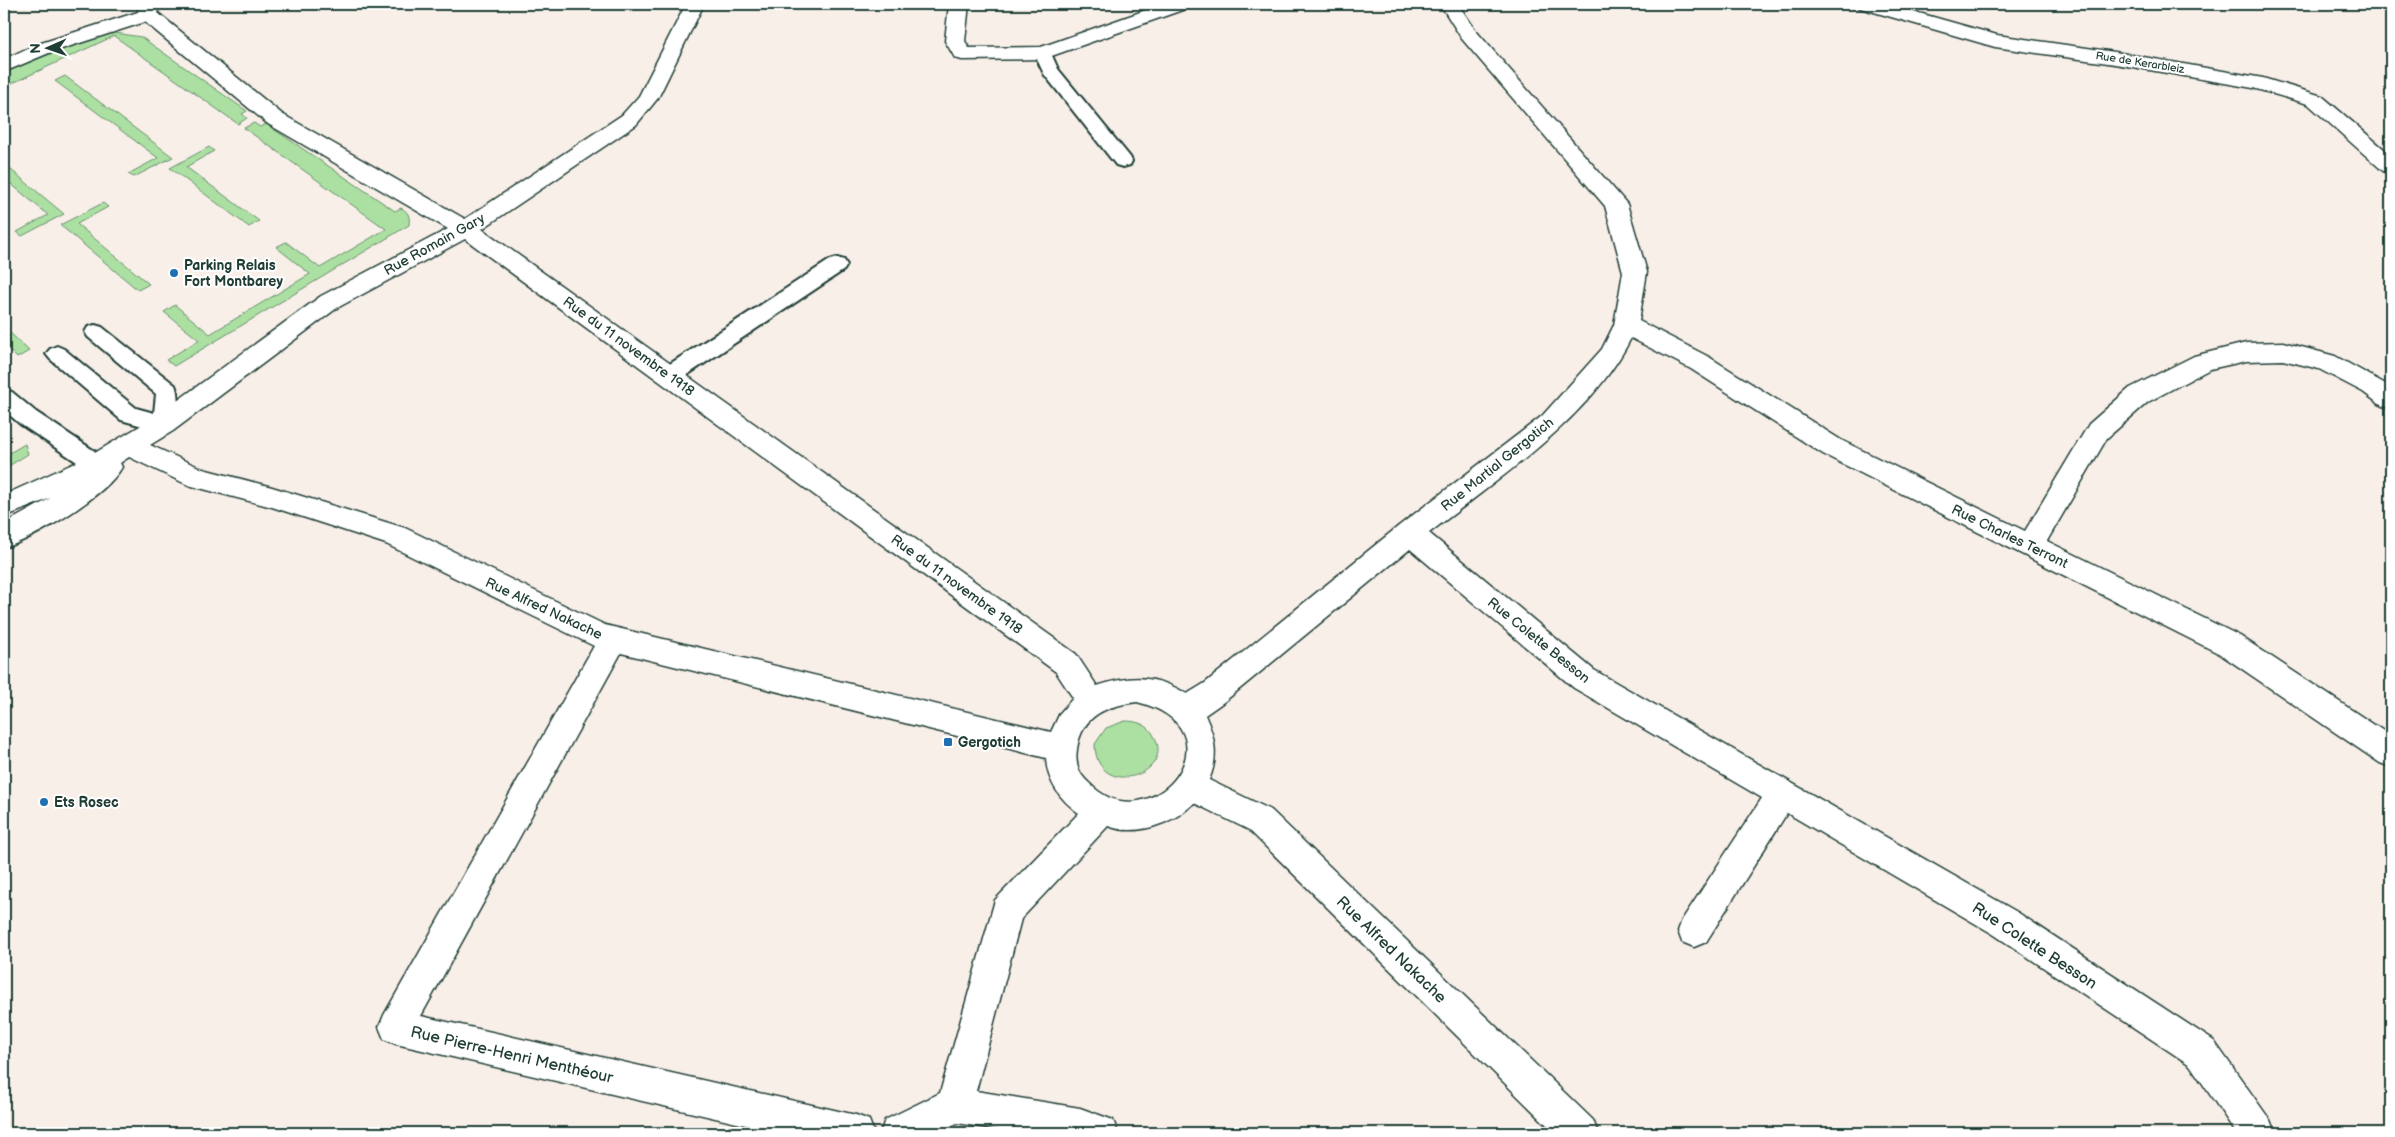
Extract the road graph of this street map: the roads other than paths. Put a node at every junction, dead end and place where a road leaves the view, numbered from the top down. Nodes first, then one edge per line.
1 (695, 4) edge
2 (959, 4) edge
3 (1182, 4) edge
4 (1449, 4) edge
5 (1866, 4) edge
6 (148, 9) edge
7 (1043, 53) junction
8 (4, 66) edge
9 (1123, 161) dead end
10 (2391, 166) edge
11 (466, 229) junction
12 (837, 265) dead end
13 (1626, 325) junction
14 (96, 332) dead end
15 (57, 354) dead end
16 (670, 375) junction
17 (4, 398) edge
18 (2391, 399) edge
19 (164, 424) junction
20 (129, 446) junction
21 (96, 464) junction
22 (4, 506) edge
23 (1410, 533) junction
24 (4, 537) edge
25 (2030, 546) junction
26 (613, 640) junction
27 (1091, 701) junction
28 (1186, 712) junction
29 (1062, 748) junction
30 (2391, 753) edge
31 (1190, 786) junction
32 (1782, 794) junction
33 (1100, 811) junction
34 (1694, 931) dead end
35 (956, 1105) junction
36 (856, 1133) edge
37 (898, 1133) edge
38 (1100, 1133) edge
39 (1580, 1133) edge
40 (2257, 1133) edge

1 - 11 street, Rue Romain Gary
2 - 7 street
3 - 7 street
4 - 13 street, Rue Martial Gergotich
5 - 10 street, Rue de Kerarbleiz
6 - 8 street, Rue du 11 novembre 1918
6 - 11 street, Rue du 11 novembre 1918
7 - 9 lane
11 - 16 street, Rue du 11 novembre 1918
11 - 19 street, Rue Romain Gary
12 - 16 lane
13 - 23 street, Rue Martial Gergotich
13 - 25 street, Rue Charles Terront
14 - 19 lane
15 - 19 lane
16 - 27 street, Rue du 11 novembre 1918
17 - 21 lane
18 - 25 street
19 - 20 street, Rue Romain Gary
20 - 21 street
20 - 24 street
20 - 26 street, Rue Alfred Nakache
21 - 22 street
23 - 28 street, Rue Martial Gergotich
23 - 32 street, Rue Colette Besson
25 - 30 street, Rue Charles Terront
26 - 29 street, Rue Alfred Nakache
26 - 36 street, Rue Pierre-Henri Menthéour
27 - 28 street
27 - 29 street
28 - 31 street
29 - 33 street
31 - 33 street
31 - 39 street, Rue Alfred Nakache
32 - 34 street
32 - 40 street, Rue Colette Besson
33 - 35 street
35 - 37 street
35 - 38 street

